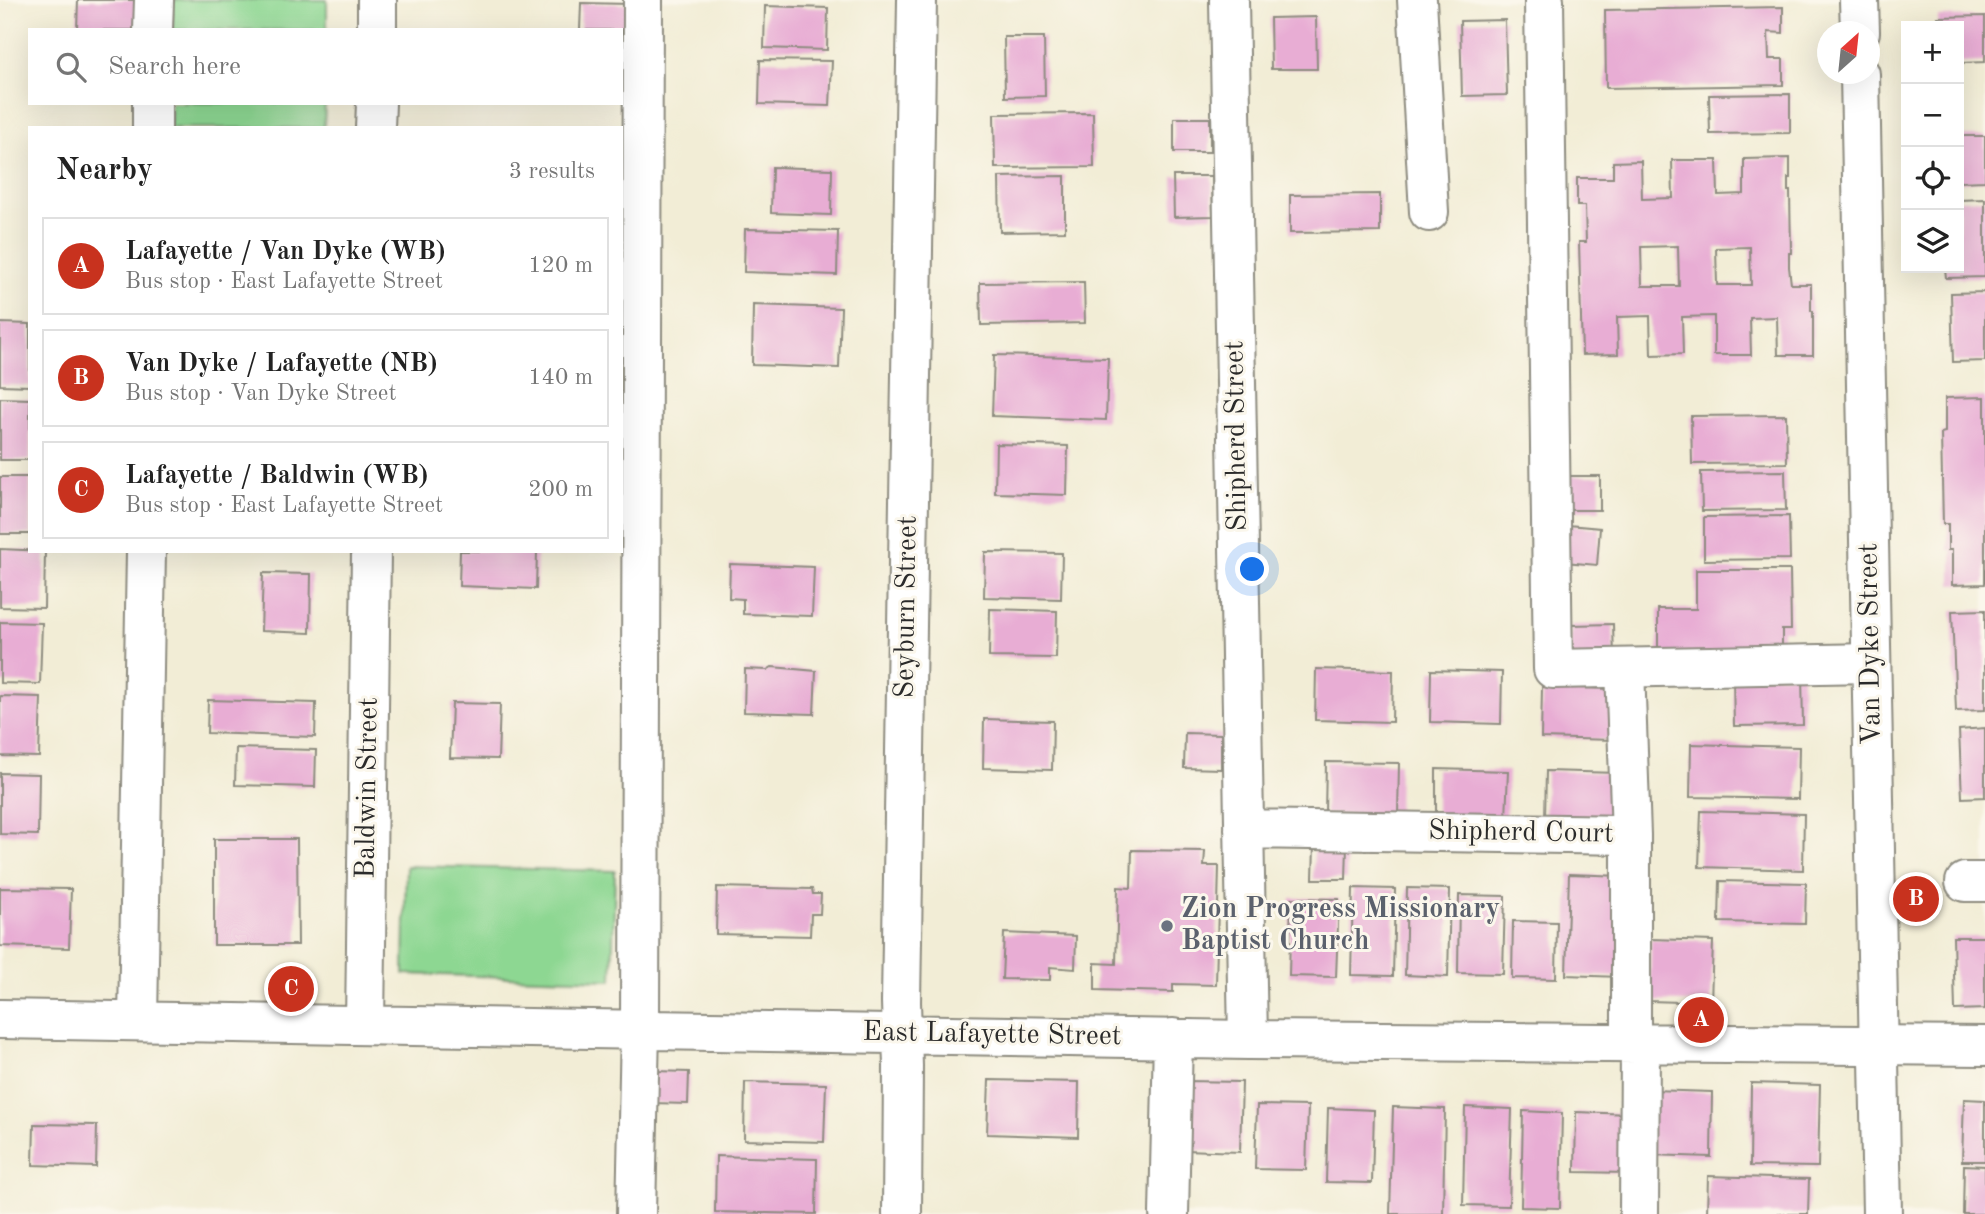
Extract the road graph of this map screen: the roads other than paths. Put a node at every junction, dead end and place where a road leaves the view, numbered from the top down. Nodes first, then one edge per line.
1 (154, 0) edge
2 (377, 0) edge
3 (643, 0) edge
4 (917, 0) edge
5 (1229, 0) edge
6 (1417, 0) edge
7 (1544, 0) edge
8 (1859, 0) edge
9 (1860, 21) edge
10 (153, 28) edge
11 (377, 28) edge
12 (1860, 84) edge
13 (152, 105) edge
14 (376, 105) edge
15 (152, 126) edge
16 (376, 126) edge
17 (1429, 212) dead end
18 (146, 553) edge
19 (371, 553) edge
20 (1871, 663) junction
21 (1625, 668) junction
22 (1244, 829) junction
23 (1631, 835) junction
24 (0, 1019) edge
25 (138, 1021) junction
26 (365, 1025) junction
27 (640, 1029) junction
28 (902, 1034) junction
29 (1173, 1038) junction
30 (1248, 1040) junction
31 (1636, 1044) junction
32 (1985, 1046) edge
33 (1879, 1047) junction
34 (636, 1214) edge
35 (902, 1214) edge
36 (1169, 1214) edge
37 (1639, 1214) edge
38 (1882, 1214) edge

1 - 10 street
2 - 11 street
3 - 27 street
4 - 28 street, Seyburn Street
5 - 22 street, Shipherd Street
6 - 17 street
7 - 21 street
8 - 9 street
12 - 20 street, Van Dyke Street
13 - 15 street
14 - 16 street
18 - 25 street
19 - 26 street, Baldwin Street
20 - 21 street
20 - 33 street, Van Dyke Street
21 - 23 street
22 - 23 street, Shipherd Court
22 - 30 street, Shipherd Street
23 - 31 street, Shipherd Court
24 - 25 street, East Lafayette Street
25 - 26 street, East Lafayette Street
26 - 27 street, East Lafayette Street
27 - 28 street, East Lafayette Street
27 - 34 street
28 - 29 street, East Lafayette Street
28 - 35 street, Seyburn Street
29 - 30 street, East Lafayette Street
29 - 36 street
30 - 31 street, East Lafayette Street
31 - 33 street, East Lafayette Street
31 - 37 street, Shipherd Court
32 - 33 street, East Lafayette Street
33 - 38 street, Van Dyke Street

